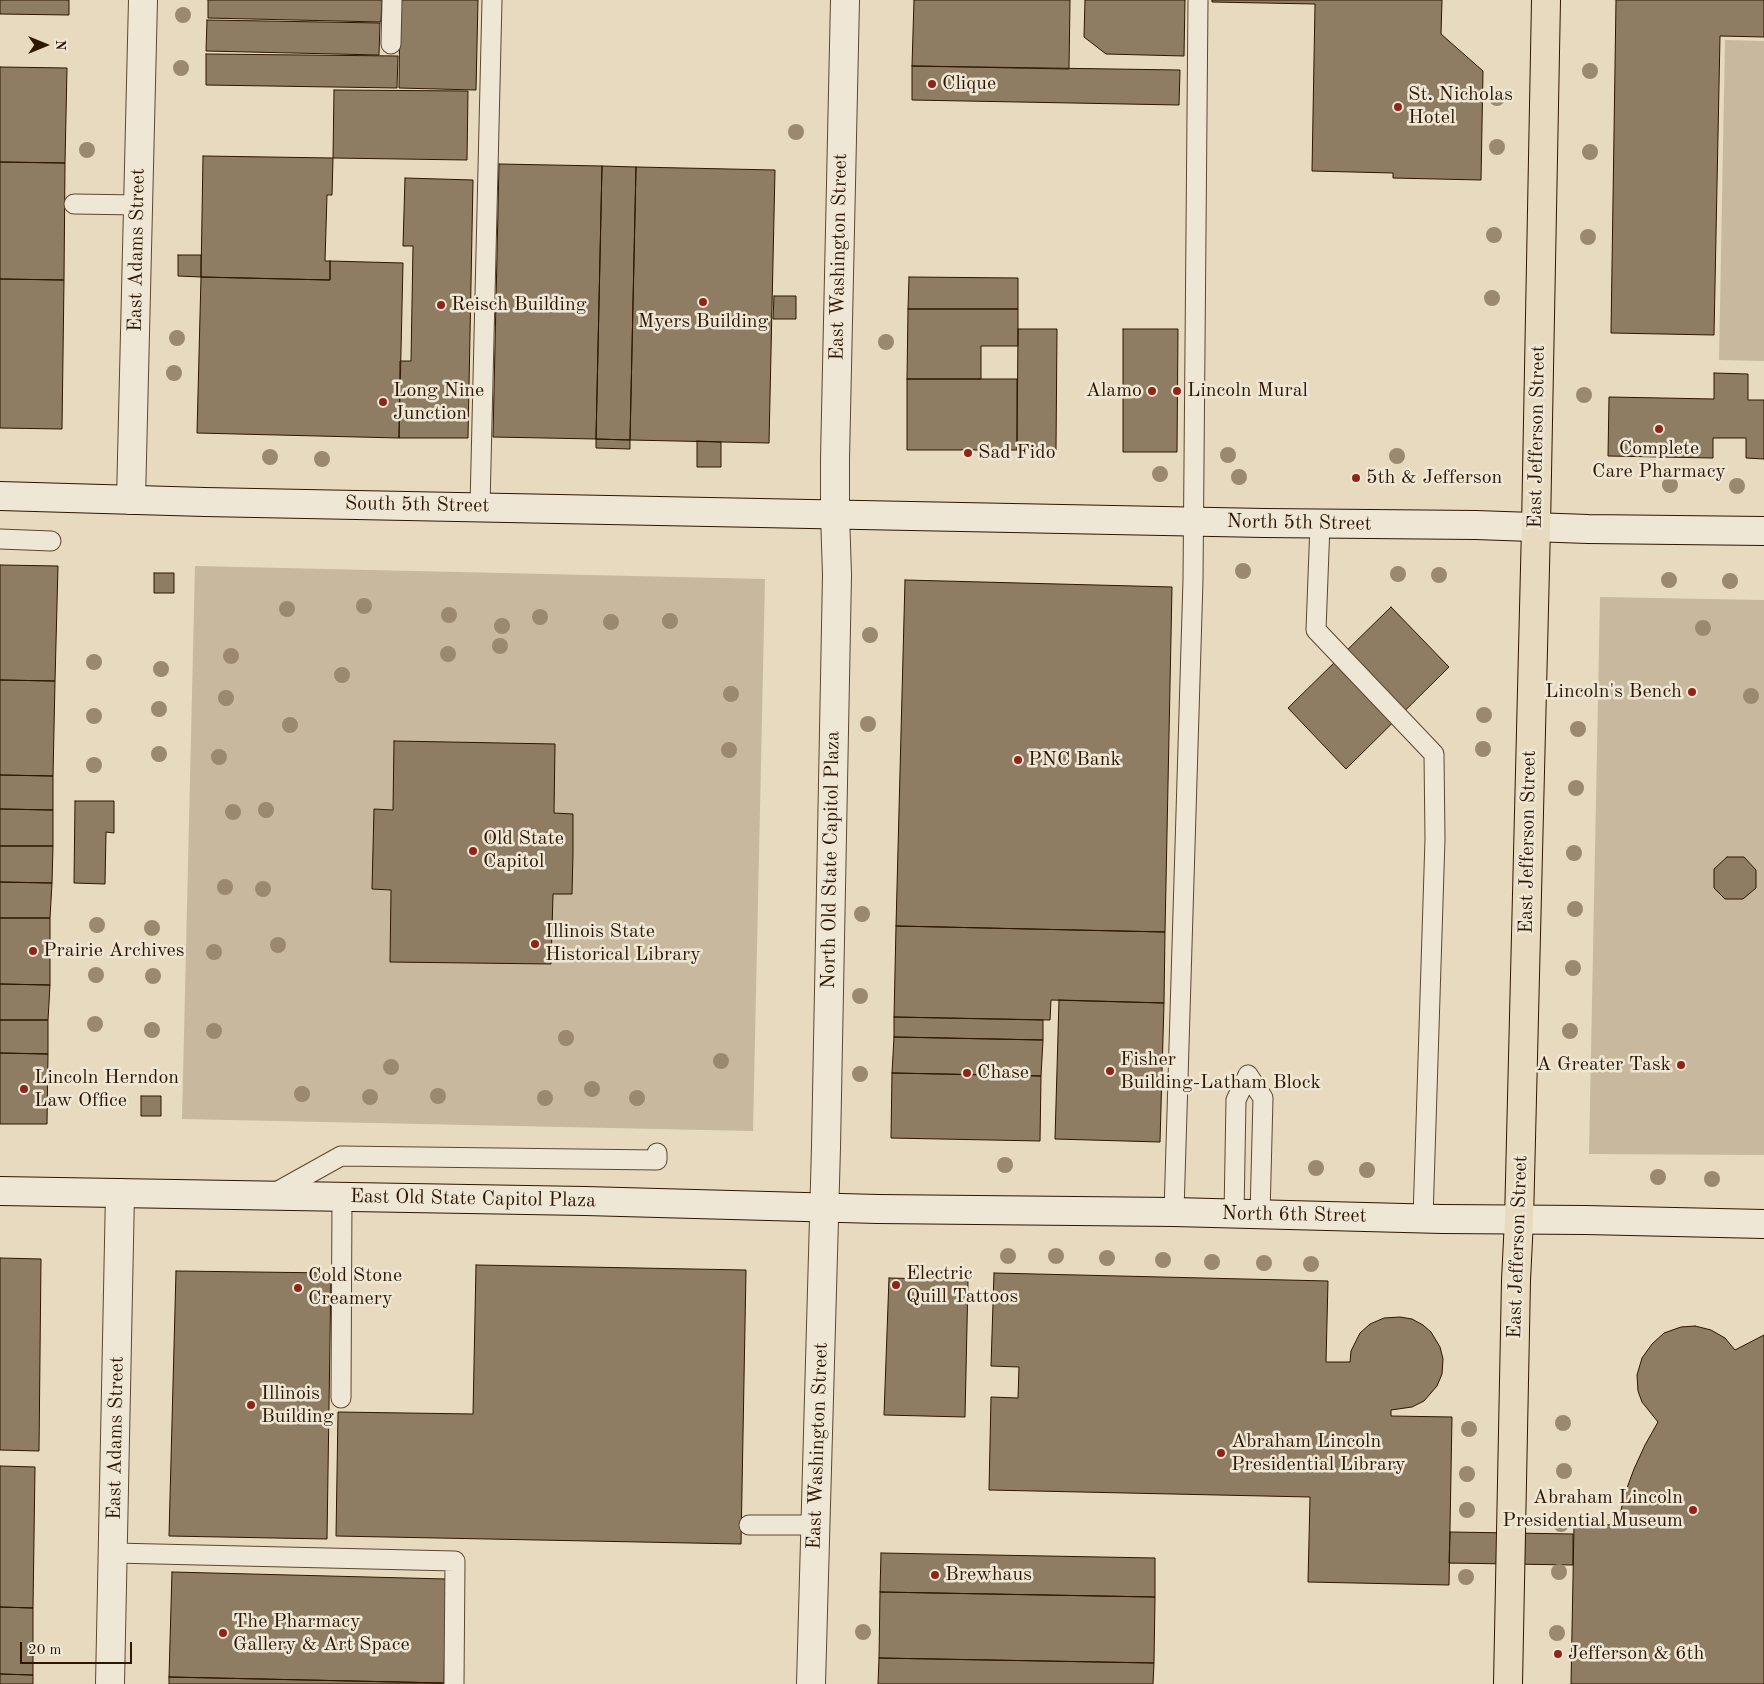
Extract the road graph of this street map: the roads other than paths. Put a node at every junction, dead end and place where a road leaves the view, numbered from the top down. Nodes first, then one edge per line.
1 (143, 0) edge
2 (392, 0) edge
3 (492, 0) edge
4 (844, 0) edge
5 (1198, 0) edge
6 (1546, 0) edge
7 (391, 44) dead end
8 (74, 204) dead end
9 (139, 205) junction
10 (0, 496) edge
11 (131, 500) junction
12 (480, 506) junction
13 (835, 514) junction
14 (1194, 521) junction
15 (1320, 524) junction
16 (1536, 527) junction
17 (1764, 531) edge
18 (0, 539) edge
19 (51, 541) dead end
20 (657, 1153) dead end
21 (0, 1191) edge
22 (120, 1193) junction
23 (270, 1195) junction
24 (342, 1197) junction
25 (825, 1207) junction
26 (1174, 1212) junction
27 (1247, 1214) junction
28 (1423, 1218) junction
29 (1519, 1220) junction
30 (1764, 1224) edge
31 (341, 1398) dead end
32 (749, 1525) dead end
33 (815, 1525) junction
34 (114, 1553) junction
35 (110, 1684) edge
36 (454, 1684) edge
37 (811, 1684) edge
38 (1508, 1684) edge

1 - 9 main road, East Adams Street
2 - 7 lane
3 - 12 lane
4 - 13 main road, East Washington Street
5 - 14 lane
6 - 16 main road, East Jefferson Street
8 - 9 lane
9 - 11 main road, East Adams Street
10 - 11 main road, South 5th Street
11 - 12 main road, South 5th Street
12 - 13 main road, South 5th Street
13 - 14 main road, North 5th Street
13 - 25 main road, North Old State Capitol Plaza
14 - 15 main road, North 5th Street
14 - 26 lane
15 - 16 main road, North 5th Street
15 - 28 lane
16 - 17 main road, North 5th Street
16 - 29 main road, East Jefferson Street
18 - 19 lane
20 - 23 lane
21 - 22 main road, East Old State Capitol Plaza
22 - 23 main road, East Old State Capitol Plaza
22 - 34 main road, East Adams Street
23 - 24 main road, East Old State Capitol Plaza
24 - 25 main road, East Old State Capitol Plaza
24 - 31 lane
25 - 26 main road, North 6th Street
25 - 33 main road, East Washington Street
26 - 27 main road, North 6th Street
27 - 27 lane
27 - 28 main road, North 6th Street
28 - 29 main road, North 6th Street
29 - 30 main road, North 6th Street
29 - 38 main road, East Jefferson Street
32 - 33 lane
33 - 37 main road, East Washington Street
34 - 35 main road, East Adams Street
34 - 36 lane

